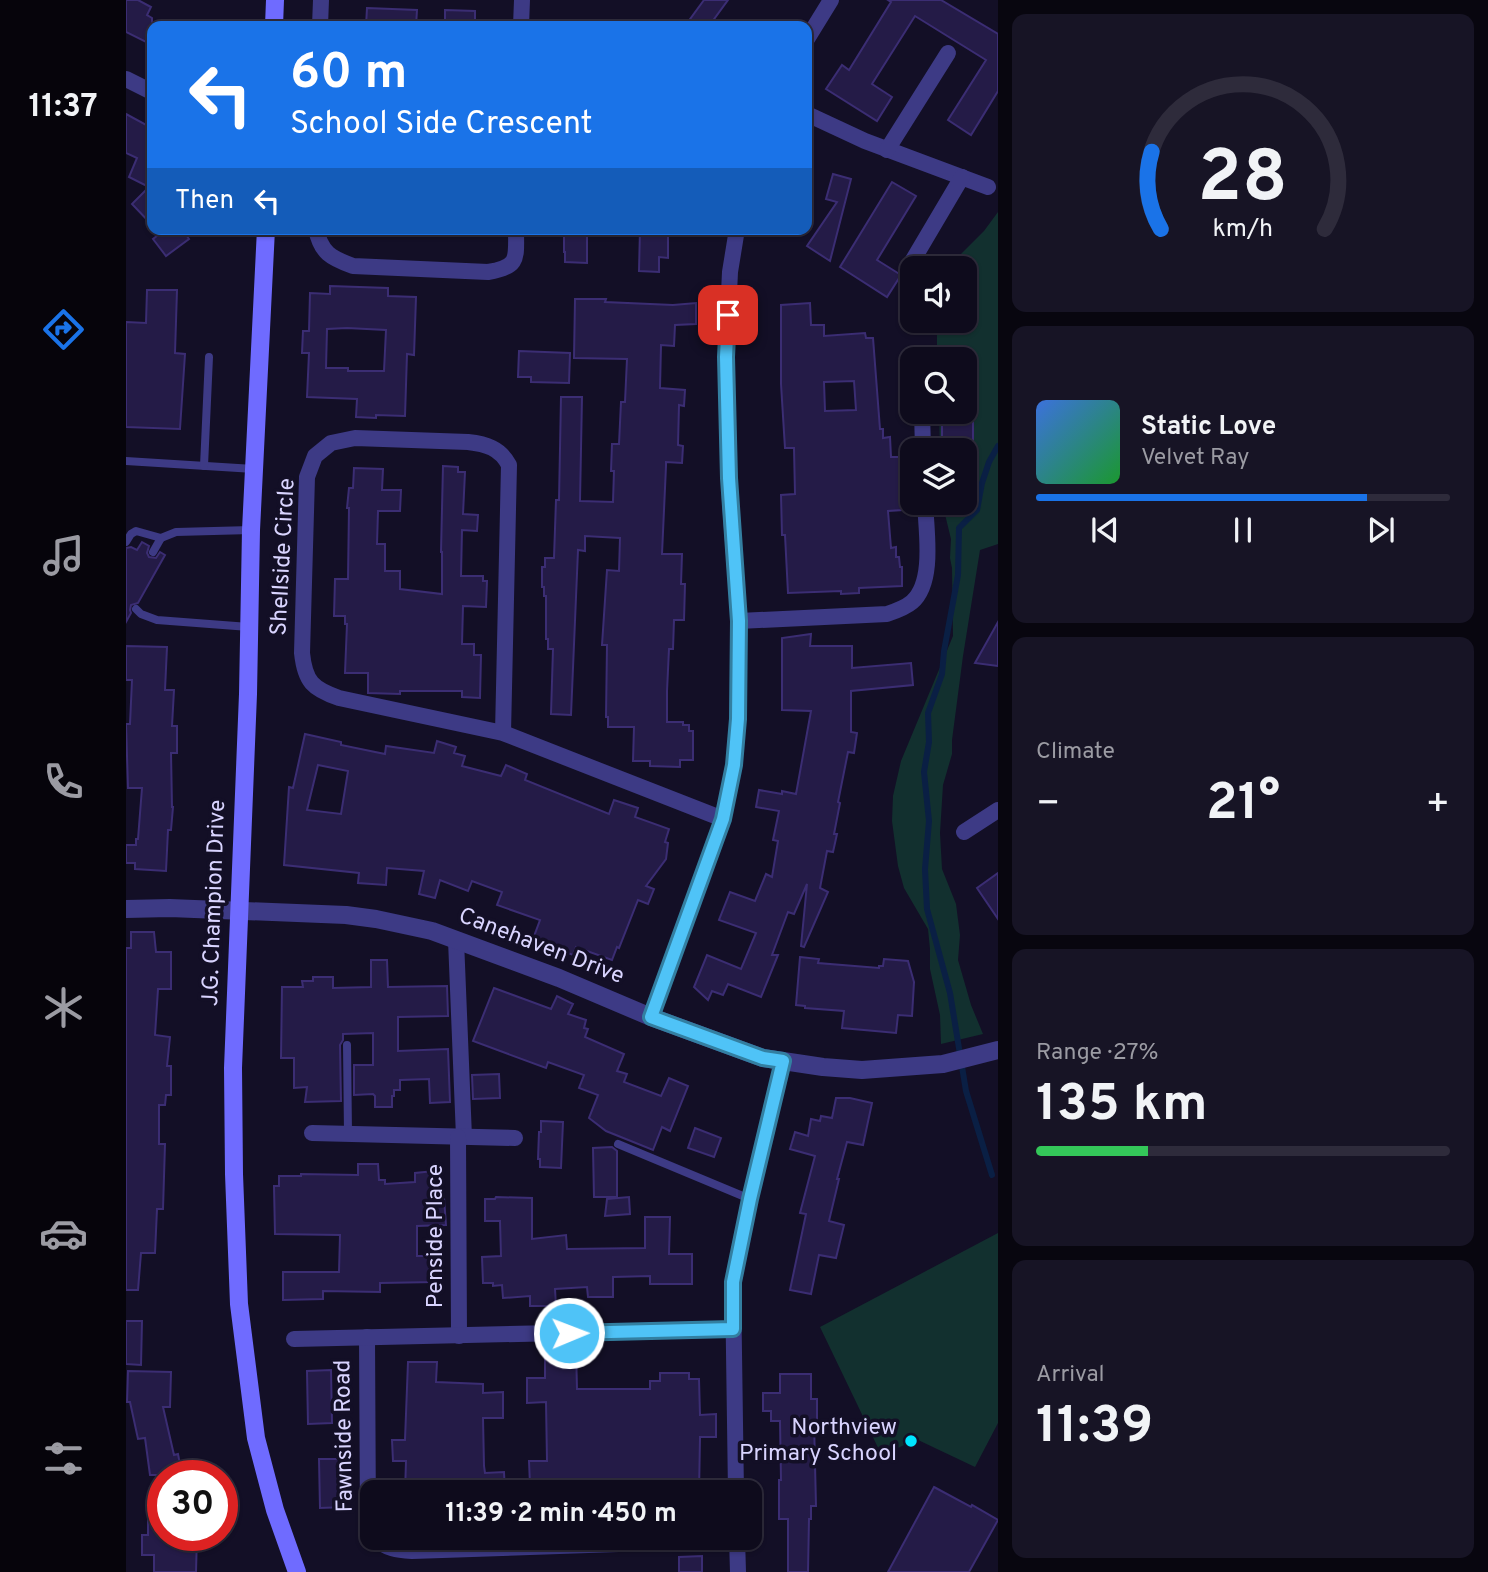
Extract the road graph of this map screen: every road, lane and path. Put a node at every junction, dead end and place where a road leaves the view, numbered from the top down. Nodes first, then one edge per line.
1 (275, 0) edge
2 (321, 0) edge
3 (522, 0) edge
4 (831, 0) edge
5 (274, 21) edge
6 (320, 21) edge
7 (521, 21) edge
8 (812, 31) edge
9 (948, 53) dead end
10 (126, 79) edge
11 (147, 90) edge
12 (812, 116) edge
13 (887, 150) junction
14 (962, 177) junction
15 (988, 187) dead end
16 (266, 235) edge
17 (317, 235) edge
18 (516, 235) edge
19 (736, 235) edge
20 (915, 256) edge
21 (209, 357) dead end
22 (126, 461) edge
23 (204, 466) junction
24 (254, 469) junction
25 (925, 515) edge
26 (251, 530) junction
27 (161, 538) junction
28 (126, 542) edge
29 (153, 552) dead end
30 (136, 609) dead end
31 (739, 621) junction
32 (249, 627) junction
33 (503, 733) junction
34 (998, 810) edge
35 (723, 819) junction
36 (964, 832) dead end
37 (126, 909) edge
38 (239, 910) junction
39 (456, 940) junction
40 (651, 1017) junction
41 (347, 1045) dead end
42 (998, 1050) edge
43 (783, 1061) junction
44 (312, 1133) dead end
45 (348, 1134) junction
46 (461, 1137) junction
47 (514, 1138) dead end
48 (618, 1144) dead end
49 (750, 1199) junction
50 (733, 1329) junction
51 (459, 1336) junction
52 (367, 1338) junction
53 (294, 1339) dead end
54 (368, 1480) edge
55 (736, 1480) edge
56 (404, 1550) edge
57 (439, 1550) edge
58 (737, 1550) edge
59 (297, 1572) edge
60 (737, 1572) edge

1 - 5 main road
2 - 6 street
3 - 7 street
4 - 8 street
9 - 13 street
10 - 11 street
12 - 13 street
13 - 14 street
14 - 15 street
14 - 20 street
16 - 24 main road, J.G. Champion Drive
17 - 18 street
19 - 31 street
21 - 23 lane
22 - 23 lane
23 - 24 lane
24 - 26 main road, J.G. Champion Drive
25 - 31 street
26 - 27 lane
26 - 32 main road, J.G. Champion Drive
27 - 28 lane
27 - 29 lane
30 - 32 lane
31 - 35 street
32 - 38 main road, J.G. Champion Drive
33 - 33 street, Shellside Circle
33 - 35 street, Shellside Circle
34 - 36 street
35 - 40 street
37 - 38 street, Canehaven Drive
38 - 39 street, Canehaven Drive
38 - 59 main road, J.G. Champion Drive
39 - 40 street, Canehaven Drive
39 - 46 street
40 - 43 street, Canehaven Drive
41 - 45 lane
42 - 43 street, Canehaven Drive
43 - 49 street
44 - 45 street, Penside Place
45 - 46 street, Penside Place
46 - 47 street, Penside Place
46 - 51 street, Penside Place
48 - 49 lane
49 - 50 street
50 - 51 street, Fawnside Road
50 - 55 street
51 - 52 street, Fawnside Road
52 - 53 street, Fawnside Road
52 - 54 street, Fawnside Road
56 - 57 street, Fawnside Road
58 - 60 street

